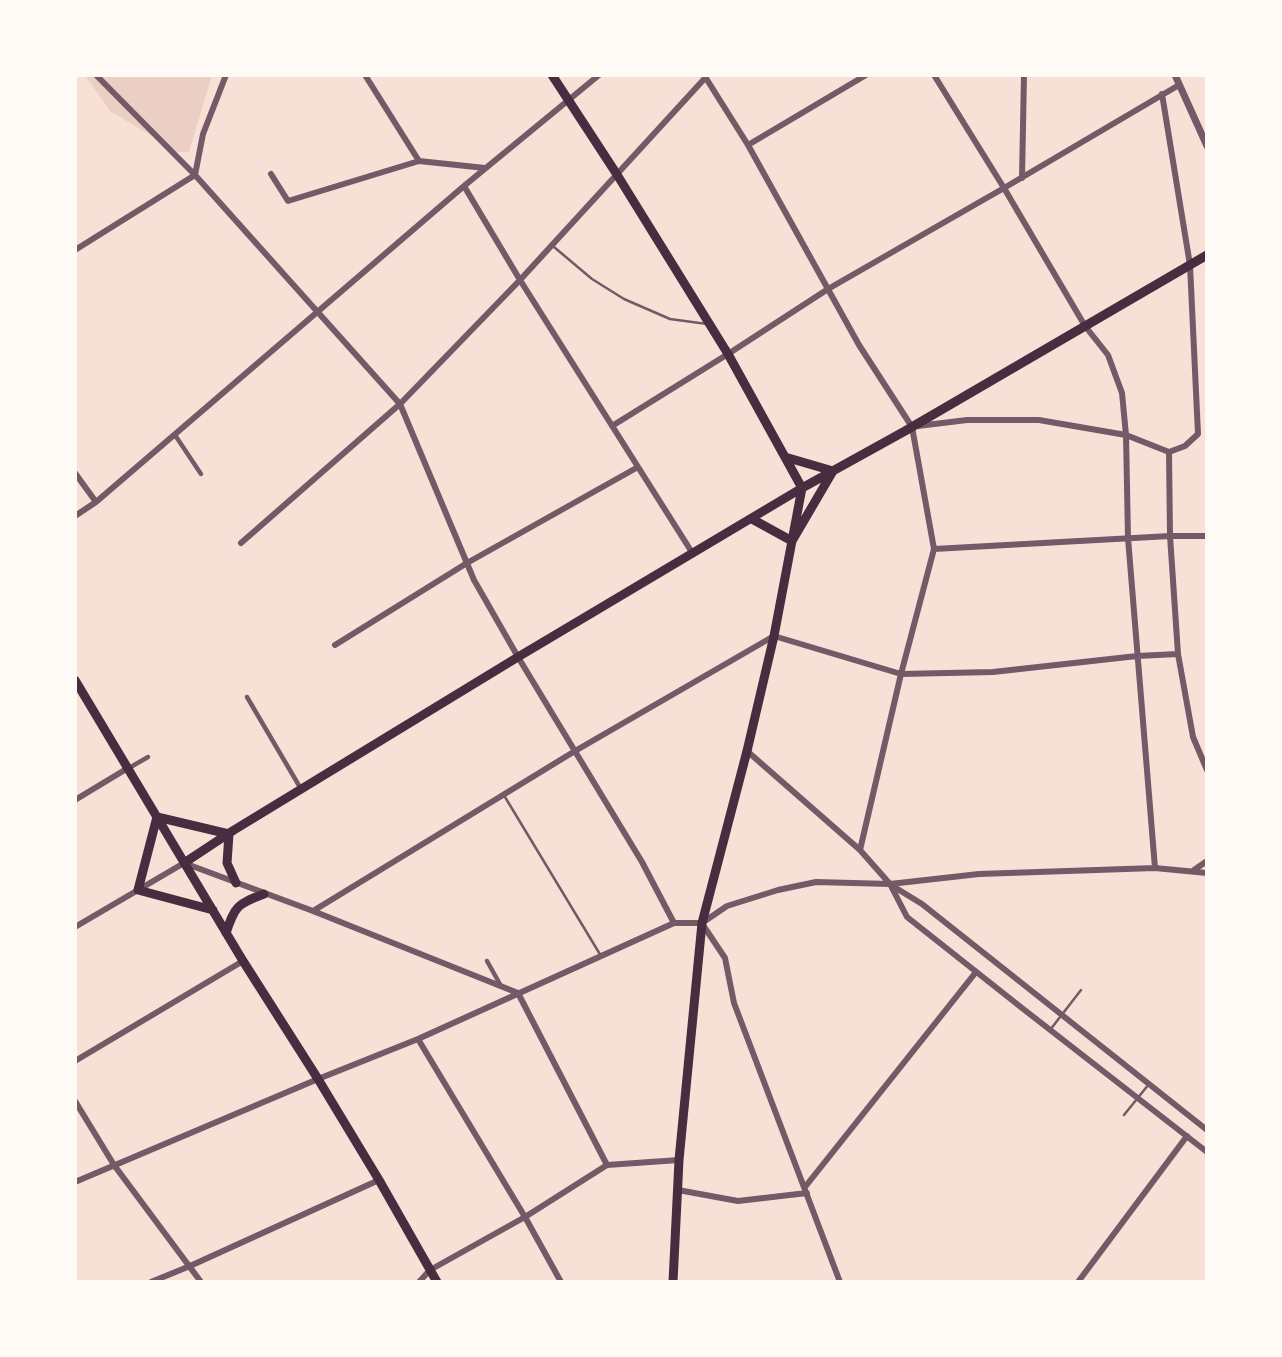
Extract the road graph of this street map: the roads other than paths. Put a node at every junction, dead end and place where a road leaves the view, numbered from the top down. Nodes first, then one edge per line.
1 (96, 75) edge
2 (226, 75) edge
3 (365, 75) edge
4 (552, 75) edge
5 (599, 75) edge
6 (866, 75) edge
7 (934, 75) edge
8 (1024, 75) edge
9 (1175, 75) edge
10 (705, 76) edge
11 (1179, 85) junction
12 (1162, 94) junction
13 (569, 100) junction
14 (748, 145) junction
15 (1207, 146) edge
16 (419, 161) junction
17 (486, 169) junction
18 (616, 173) junction
19 (271, 174) dead end
20 (195, 175) junction
21 (1022, 178) junction
22 (464, 186) junction
23 (1004, 188) junction
24 (552, 244) junction
25 (75, 250) edge
26 (1207, 255) edge
27 (1190, 265) junction
28 (520, 280) junction
29 (828, 289) junction
30 (319, 312) junction
31 (709, 324) junction
32 (1085, 326) junction
33 (728, 354) junction
34 (400, 404) junction
35 (612, 426) junction
36 (912, 427) junction
37 (1198, 434) junction
38 (175, 435) junction
39 (1126, 435) junction
40 (1207, 439) edge
41 (1169, 452) junction
42 (785, 457) junction
43 (638, 467) junction
44 (833, 471) junction
45 (75, 473) edge
46 (201, 474) dead end
47 (802, 488) junction
48 (96, 502) junction
49 (75, 516) edge
50 (752, 519) junction
51 (1170, 536) junction
52 (1207, 536) edge
53 (1128, 538) junction
54 (792, 541) junction
55 (241, 543) dead end
56 (934, 549) junction
57 (694, 554) junction
58 (467, 563) junction
59 (774, 636) junction
60 (335, 645) dead end
61 (1178, 654) junction
62 (1137, 656) junction
63 (518, 657) junction
64 (901, 674) junction
65 (75, 680) edge
66 (247, 697) dead end
67 (575, 751) junction
68 (747, 751) junction
69 (148, 757) dead end
70 (128, 768) junction
71 (1207, 770) edge
72 (301, 789) junction
73 (504, 795) junction
74 (75, 800) edge
75 (157, 817) junction
76 (229, 834) junction
77 (860, 850) junction
78 (1207, 861) edge
79 (184, 863) junction
80 (1155, 868) junction
81 (1193, 870) junction
82 (1207, 873) edge
83 (236, 883) junction
84 (890, 884) junction
85 (138, 890) junction
86 (264, 894) junction
87 (212, 910) junction
88 (313, 911) junction
89 (674, 922) junction
90 (702, 923) junction
91 (75, 927) edge
92 (226, 933) junction
93 (601, 956) junction
94 (243, 961) junction
95 (487, 961) dead end
96 (976, 972) junction
97 (502, 987) junction
98 (1081, 990) dead end
99 (518, 993) junction
100 (1062, 1015) junction
101 (1050, 1030) junction
102 (418, 1039) junction
103 (75, 1061) edge
104 (318, 1079) junction
105 (1149, 1084) junction
106 (1138, 1098) junction
107 (75, 1101) edge
108 (1124, 1115) dead end
109 (1207, 1130) edge
110 (1187, 1136) junction
111 (1207, 1152) edge
112 (679, 1160) junction
113 (114, 1165) junction
114 (607, 1165) junction
115 (379, 1180) junction
116 (75, 1182) edge
117 (806, 1190) junction
118 (678, 1191) junction
119 (525, 1217) junction
120 (190, 1266) junction
121 (430, 1270) junction
122 (151, 1282) edge
123 (201, 1282) edge
124 (419, 1282) edge
125 (438, 1282) edge
126 (561, 1282) edge
127 (673, 1282) edge
128 (840, 1282) edge
129 (1078, 1282) edge

1 - 20 street
2 - 20 street
3 - 16 street
4 - 13 main road
5 - 13 street
6 - 14 street
7 - 23 street
8 - 21 street
9 - 11 street
10 - 14 street
10 - 18 street
11 - 12 street
11 - 15 street
12 - 21 street
12 - 27 street
13 - 17 street
13 - 18 main road
14 - 29 street
16 - 17 street
16 - 19 street
17 - 22 street
18 - 24 street
18 - 31 main road
20 - 25 street
20 - 30 street
21 - 23 street
22 - 28 street
22 - 30 street
23 - 29 street
23 - 32 street
24 - 28 street
24 - 31 lane
26 - 27 main road
27 - 32 main road
27 - 37 street
28 - 34 street
28 - 35 street
29 - 33 street
29 - 36 street
30 - 34 street
30 - 38 street
31 - 33 main road
32 - 36 main road
32 - 39 street
33 - 35 street
33 - 42 main road
34 - 55 street
34 - 58 street
35 - 43 street
36 - 39 street
36 - 44 main road
36 - 56 street
37 - 40 street
37 - 41 street
38 - 46 street
38 - 48 street
39 - 41 street
39 - 53 street
41 - 51 street
42 - 44 main road
42 - 47 main road
43 - 57 street
43 - 58 street
44 - 47 main road
44 - 54 main road
45 - 48 street
47 - 50 main road
47 - 54 main road
48 - 49 street
50 - 54 main road
50 - 57 main road
51 - 52 street
51 - 53 street
51 - 61 street
53 - 56 street
53 - 62 street
54 - 59 main road
56 - 64 street
57 - 63 main road
58 - 60 street
58 - 63 street
59 - 64 street
59 - 67 street
59 - 68 main road
61 - 62 street
61 - 71 street
62 - 64 street
62 - 80 street
63 - 67 street
63 - 72 main road
64 - 77 street
65 - 70 main road
66 - 72 street
67 - 73 street
67 - 89 street
68 - 77 street
68 - 90 main road
69 - 70 street
70 - 74 street
70 - 75 main road
72 - 76 main road
73 - 88 street
73 - 93 lane
75 - 76 main road
75 - 79 main road
75 - 85 main road
76 - 79 main road
76 - 83 main road
77 - 84 street
78 - 81 street
79 - 83 street
79 - 85 street
79 - 87 main road
80 - 81 street
80 - 84 street
81 - 82 street
83 - 86 street
84 - 90 street
84 - 96 street
84 - 100 street
85 - 87 main road
85 - 91 street
86 - 88 street
86 - 92 main road
87 - 92 main road
88 - 97 street
89 - 90 street
89 - 93 street
90 - 112 main road
90 - 117 street
92 - 94 main road
93 - 99 street
94 - 103 street
94 - 104 main road
95 - 97 street
96 - 101 street
96 - 117 street
97 - 99 street
98 - 100 lane
99 - 102 street
99 - 114 street
100 - 101 lane
100 - 105 street
101 - 106 street
102 - 104 street
102 - 119 street
104 - 113 street
104 - 115 main road
105 - 106 lane
105 - 109 street
106 - 108 lane
106 - 110 street
107 - 113 street
110 - 111 street
110 - 129 street
112 - 114 street
112 - 118 main road
113 - 116 street
113 - 120 street
114 - 119 street
115 - 120 street
115 - 121 main road
117 - 118 street
117 - 128 street
118 - 127 main road
119 - 121 street
119 - 126 street
120 - 122 street
120 - 123 street
121 - 124 street
121 - 125 main road

